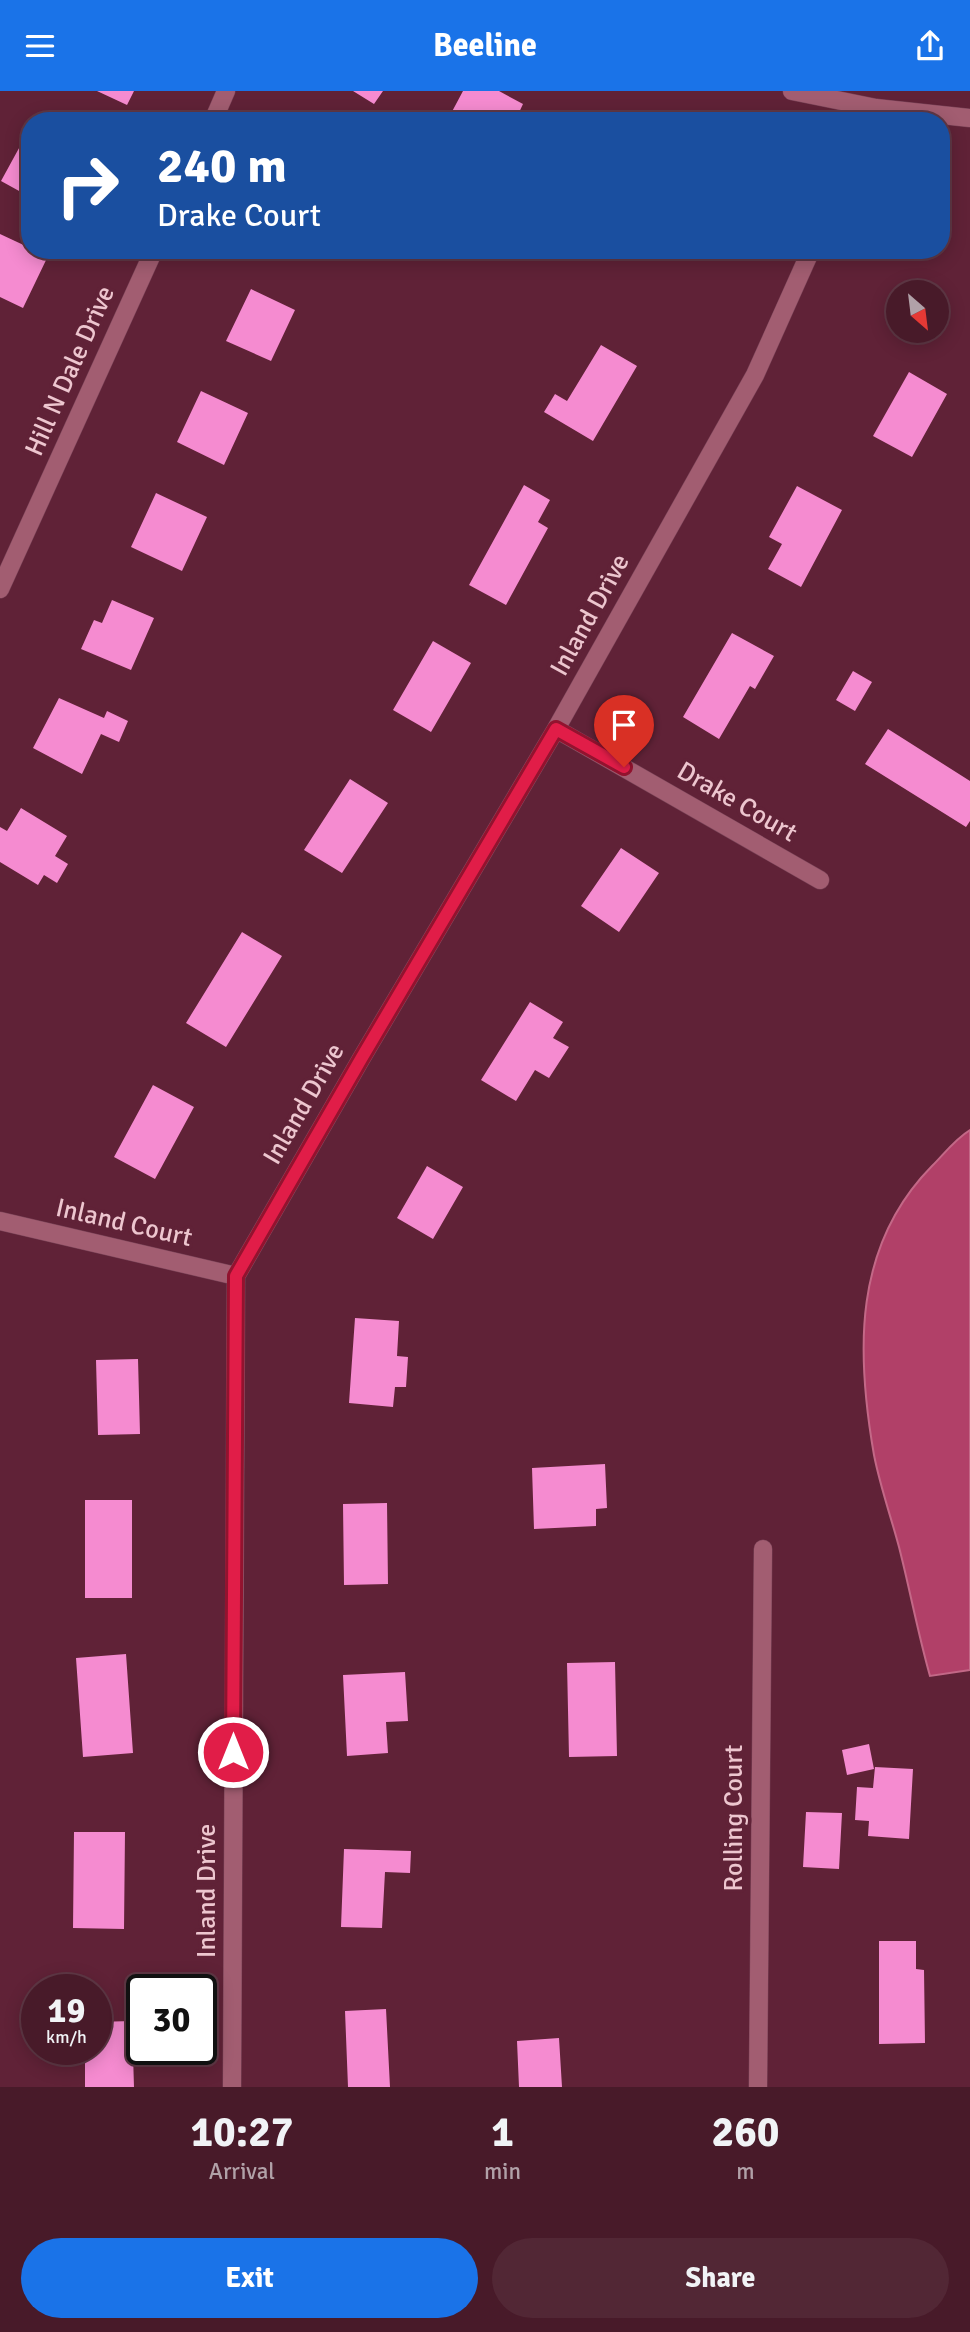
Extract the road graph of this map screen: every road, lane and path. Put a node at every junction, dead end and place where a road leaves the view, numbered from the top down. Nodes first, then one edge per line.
1 (226, 91) edge
2 (792, 91) edge
3 (217, 112) edge
4 (866, 112) edge
5 (950, 117) edge
6 (970, 118) edge
7 (150, 259) edge
8 (807, 259) edge
9 (0, 589) edge
10 (556, 729) junction
11 (820, 880) dead end
12 (0, 1221) edge
13 (236, 1276) junction
14 (763, 1549) dead end
15 (232, 2087) edge
16 (758, 2087) edge

1 - 3 street
2 - 4 street
5 - 6 street
7 - 9 street, Hill N Dale Drive
8 - 10 street, Inland Drive
10 - 11 street, Drake Court
10 - 13 street, Inland Drive
12 - 13 street, Inland Court
13 - 15 street, Inland Drive
14 - 16 street, Rolling Court

